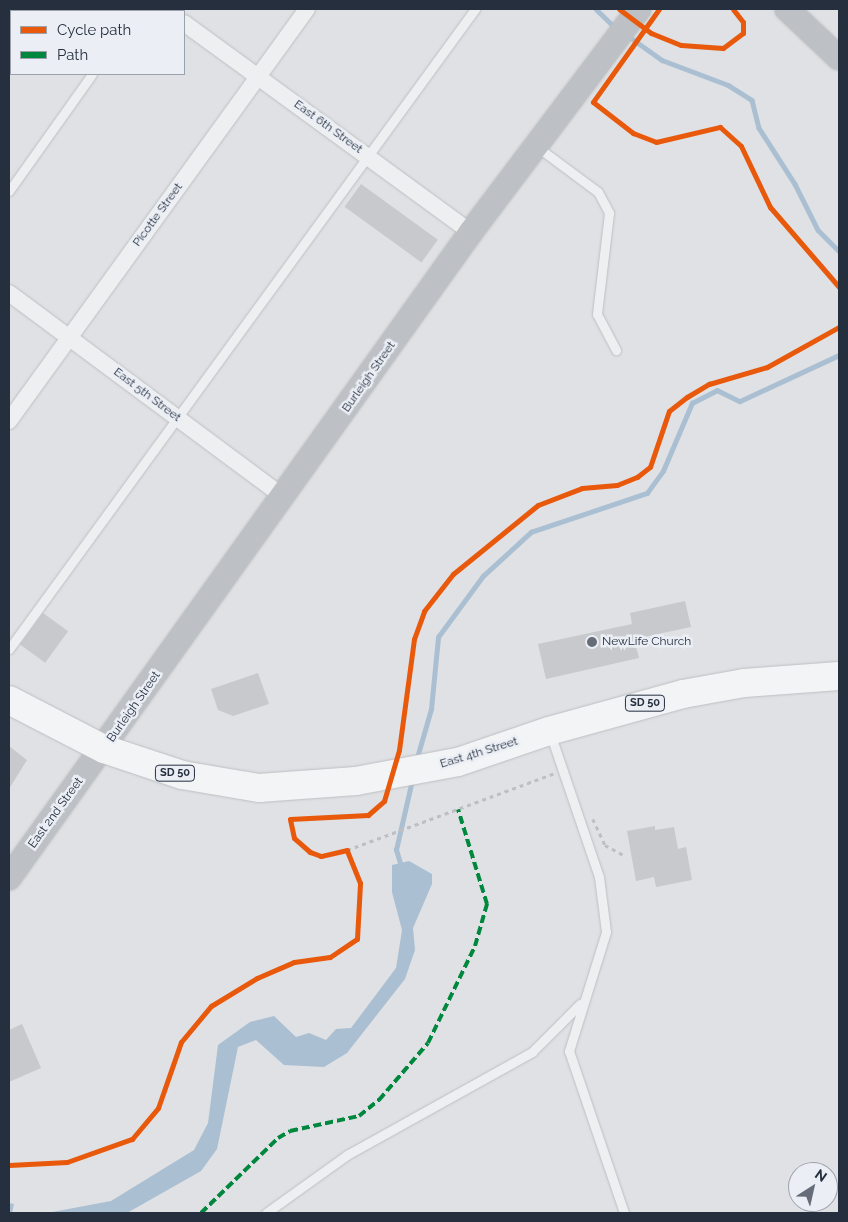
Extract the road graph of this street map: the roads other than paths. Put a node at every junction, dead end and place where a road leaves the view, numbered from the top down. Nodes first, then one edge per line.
1 (307, 9) edge
2 (475, 9) edge
3 (638, 9) edge
4 (787, 9) edge
5 (185, 23) edge
6 (839, 58) edge
7 (91, 75) edge
8 (258, 76) junction
9 (536, 146) junction
10 (366, 155) junction
11 (9, 191) edge
12 (471, 232) junction
13 (9, 293) edge
14 (69, 337) junction
15 (616, 350) dead end
16 (176, 416) junction
17 (9, 421) edge
18 (284, 497) junction
19 (9, 650) edge
20 (839, 676) edge
21 (9, 700) edge
22 (550, 730) junction
23 (104, 749) junction
24 (9, 878) edge
25 (580, 1004) junction
26 (266, 1213) edge
27 (624, 1213) edge

1 - 8 street, Picotte Street
2 - 10 lane
3 - 9 street, Burleigh Street
4 - 6 street
5 - 8 street, East 6th Street
7 - 11 lane
8 - 10 street, East 6th Street
8 - 14 street, Picotte Street
9 - 12 street, Burleigh Street
9 - 15 lane
10 - 12 street, East 6th Street
10 - 16 lane
12 - 18 street, Burleigh Street
13 - 14 street, East 5th Street
14 - 16 street, East 5th Street
14 - 17 street, Picotte Street
16 - 18 street, East 5th Street
16 - 19 lane
18 - 23 street, Burleigh Street
20 - 22 highway, East 4th Street / SD 50
21 - 23 highway, East 4th Street / SD 50
22 - 23 highway, East 4th Street / SD 50
22 - 25 lane
23 - 24 street, East 2nd Street
25 - 26 lane
25 - 27 lane

